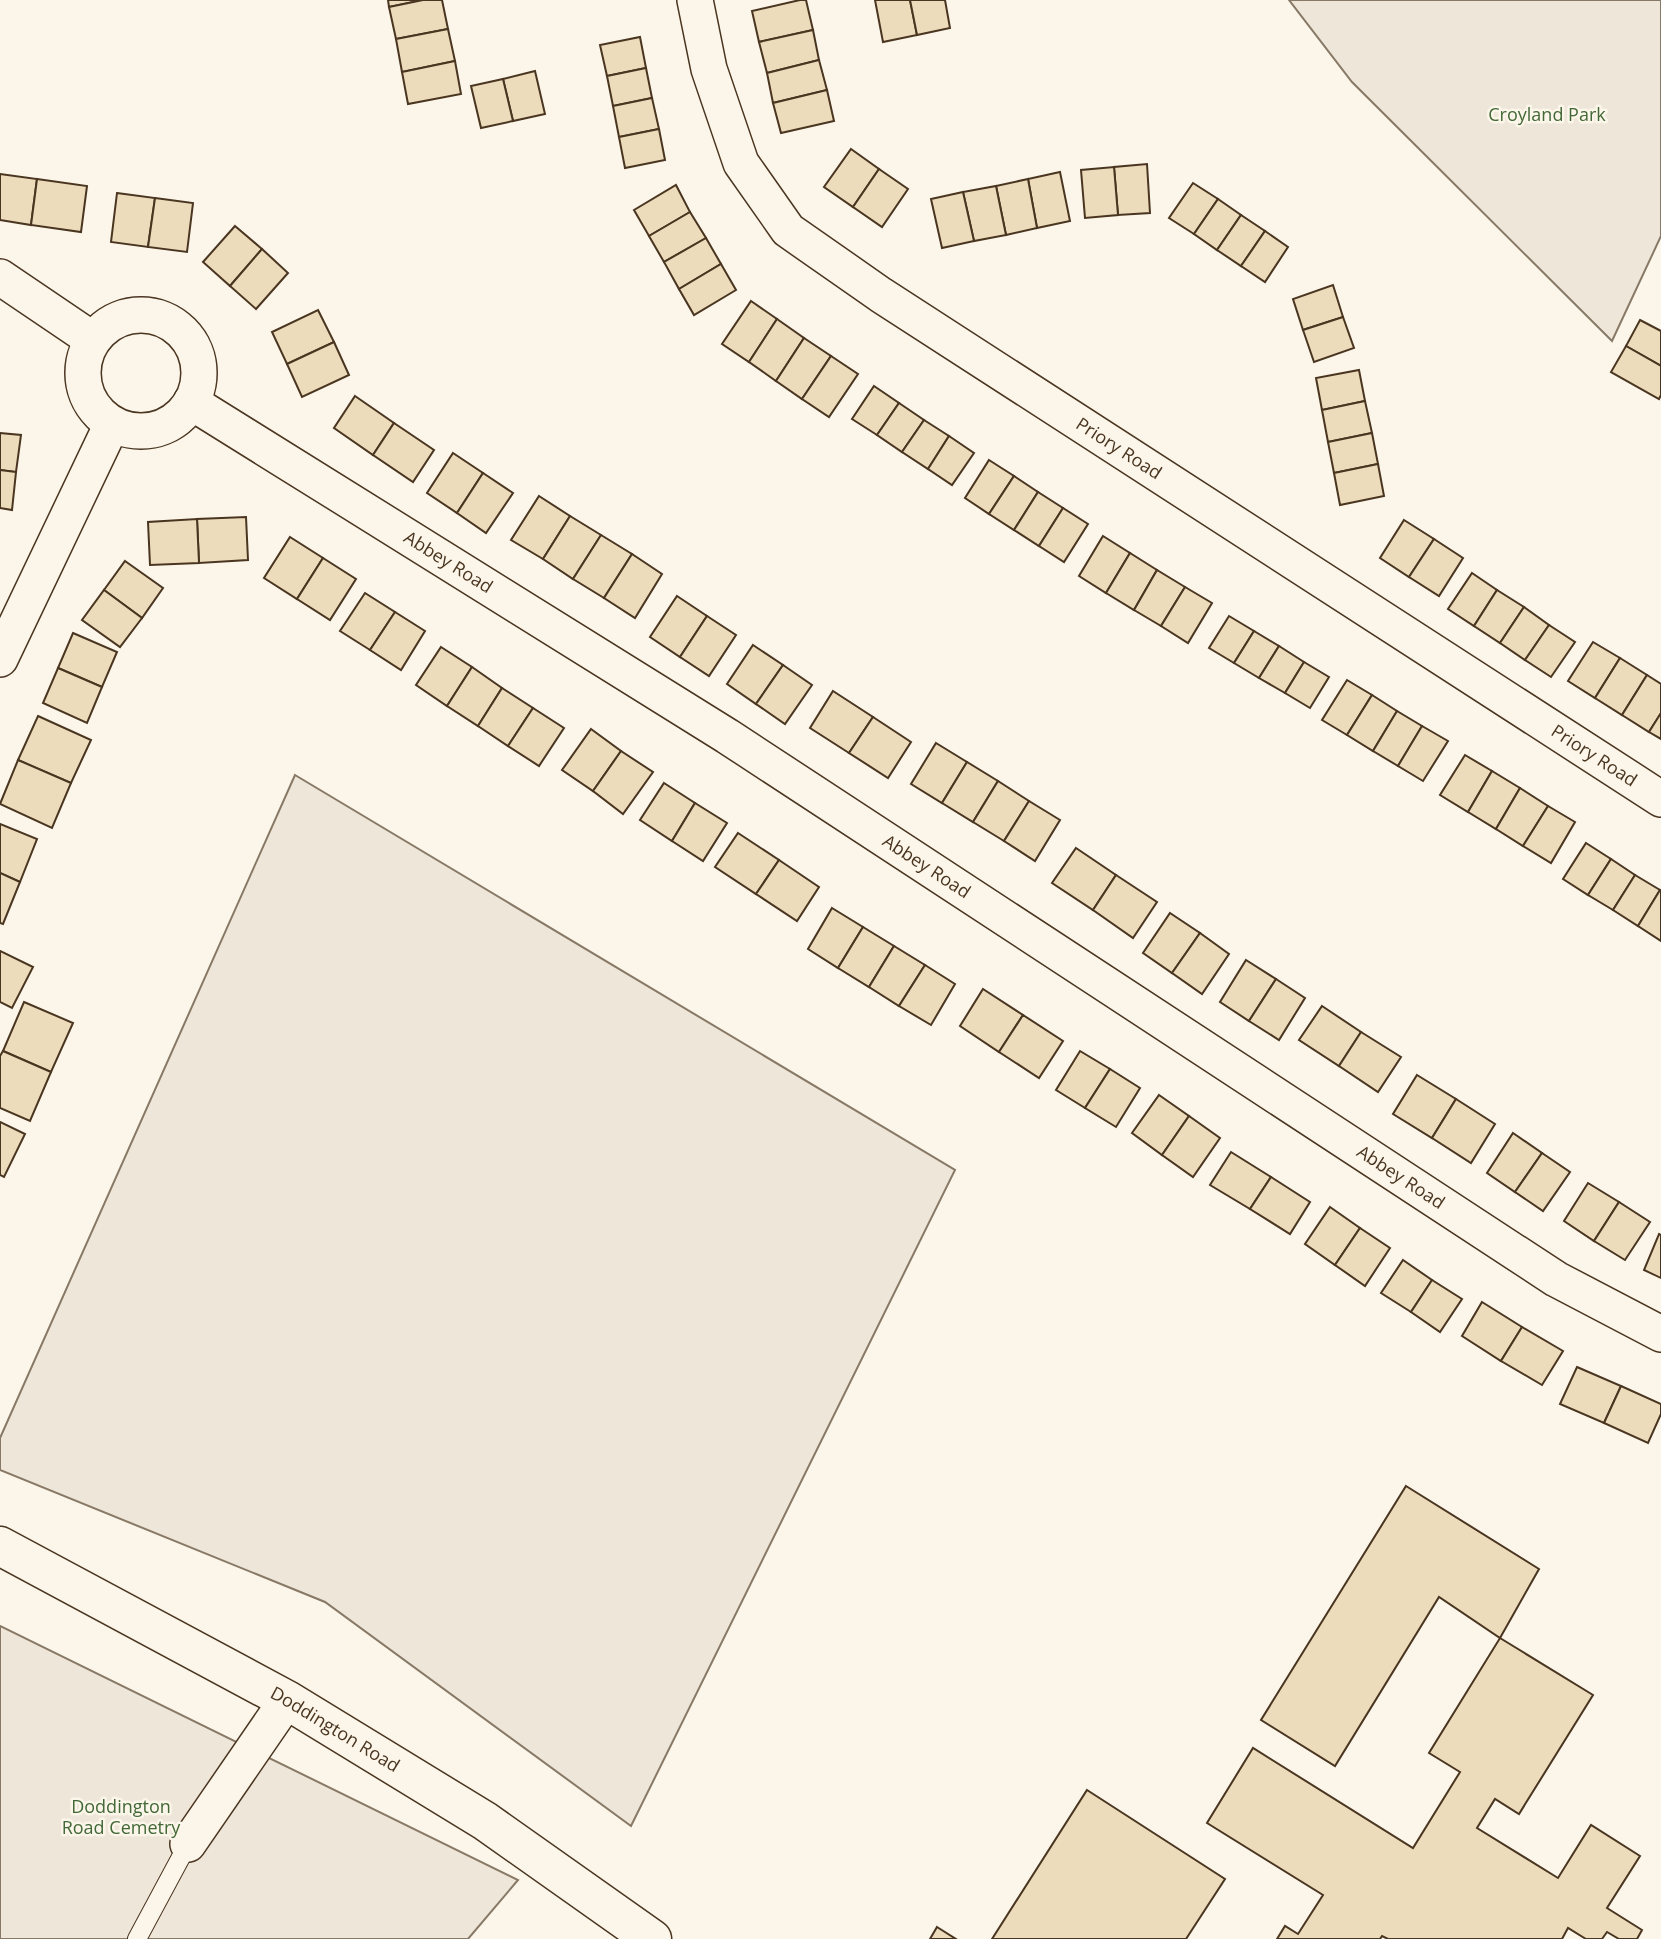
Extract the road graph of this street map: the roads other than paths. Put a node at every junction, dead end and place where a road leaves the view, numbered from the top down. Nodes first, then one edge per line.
1 (695, 0) edge
2 (0, 276) edge
3 (93, 340) junction
4 (191, 402) junction
5 (112, 424) junction
6 (0, 659) edge
7 (1661, 799) edge
8 (1661, 1334) edge
9 (0, 1546) edge
10 (288, 1700) junction
11 (188, 1844) joint
12 (136, 1939) edge
13 (652, 1939) edge

1 - 7 street, Priory Road
2 - 3 street
3 - 4 street
3 - 5 street
4 - 5 street
4 - 8 street, Abbey Road
5 - 6 street
9 - 10 street, Doddington Road
10 - 11 street
10 - 13 street, Doddington Road
11 - 12 lane

